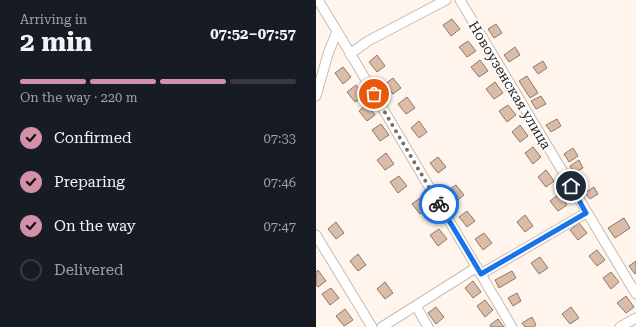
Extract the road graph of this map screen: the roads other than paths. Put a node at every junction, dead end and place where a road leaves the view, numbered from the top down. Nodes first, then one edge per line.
1 (318, 0) edge
2 (446, 0) edge
3 (460, 0) edge
4 (337, 31) junction
5 (350, 54) junction
6 (316, 96) edge
7 (586, 213) junction
8 (316, 235) edge
9 (479, 270) junction
10 (636, 294) edge
11 (416, 306) junction
12 (636, 318) edge
13 (372, 327) edge
14 (382, 327) edge
15 (428, 327) edge
16 (512, 327) edge
17 (620, 327) edge

1 - 4 street
2 - 5 street
3 - 7 street, Новоузенская улица
4 - 5 street
4 - 6 street
5 - 9 street
7 - 9 street
7 - 10 street, Новоузенская улица
8 - 13 street
9 - 11 street
9 - 16 street
11 - 14 street
11 - 15 street
12 - 17 street

